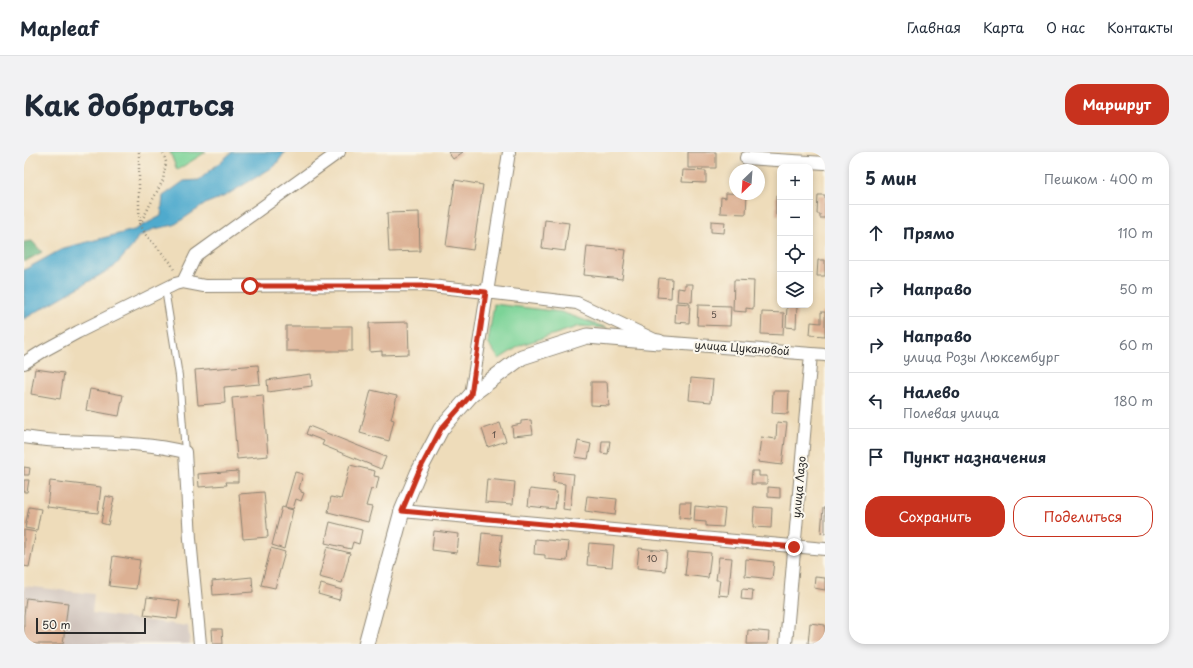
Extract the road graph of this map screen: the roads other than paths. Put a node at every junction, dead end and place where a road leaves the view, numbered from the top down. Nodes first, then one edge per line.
1 (339, 152) edge
2 (509, 152) edge
3 (746, 158) dead end
4 (825, 163) edge
5 (174, 285) junction
6 (486, 292) junction
7 (659, 342) junction
8 (811, 354) junction
9 (825, 355) edge
10 (24, 363) edge
11 (471, 395) junction
12 (24, 437) edge
13 (185, 452) junction
14 (402, 511) junction
15 (794, 547) junction
16 (825, 549) edge
17 (200, 644) edge
18 (366, 644) edge
19 (786, 644) edge

1 - 5 street
2 - 6 street
3 - 4 street
5 - 6 street
5 - 10 street
5 - 13 lane
6 - 7 street
6 - 11 street
7 - 8 street, улица Цукановой
7 - 11 street
8 - 9 street, улица Цукановой
8 - 15 street, улица Лазо
11 - 14 street
12 - 13 street
13 - 17 street
14 - 15 street
14 - 18 street
15 - 16 street
15 - 19 street, улица Лазо

